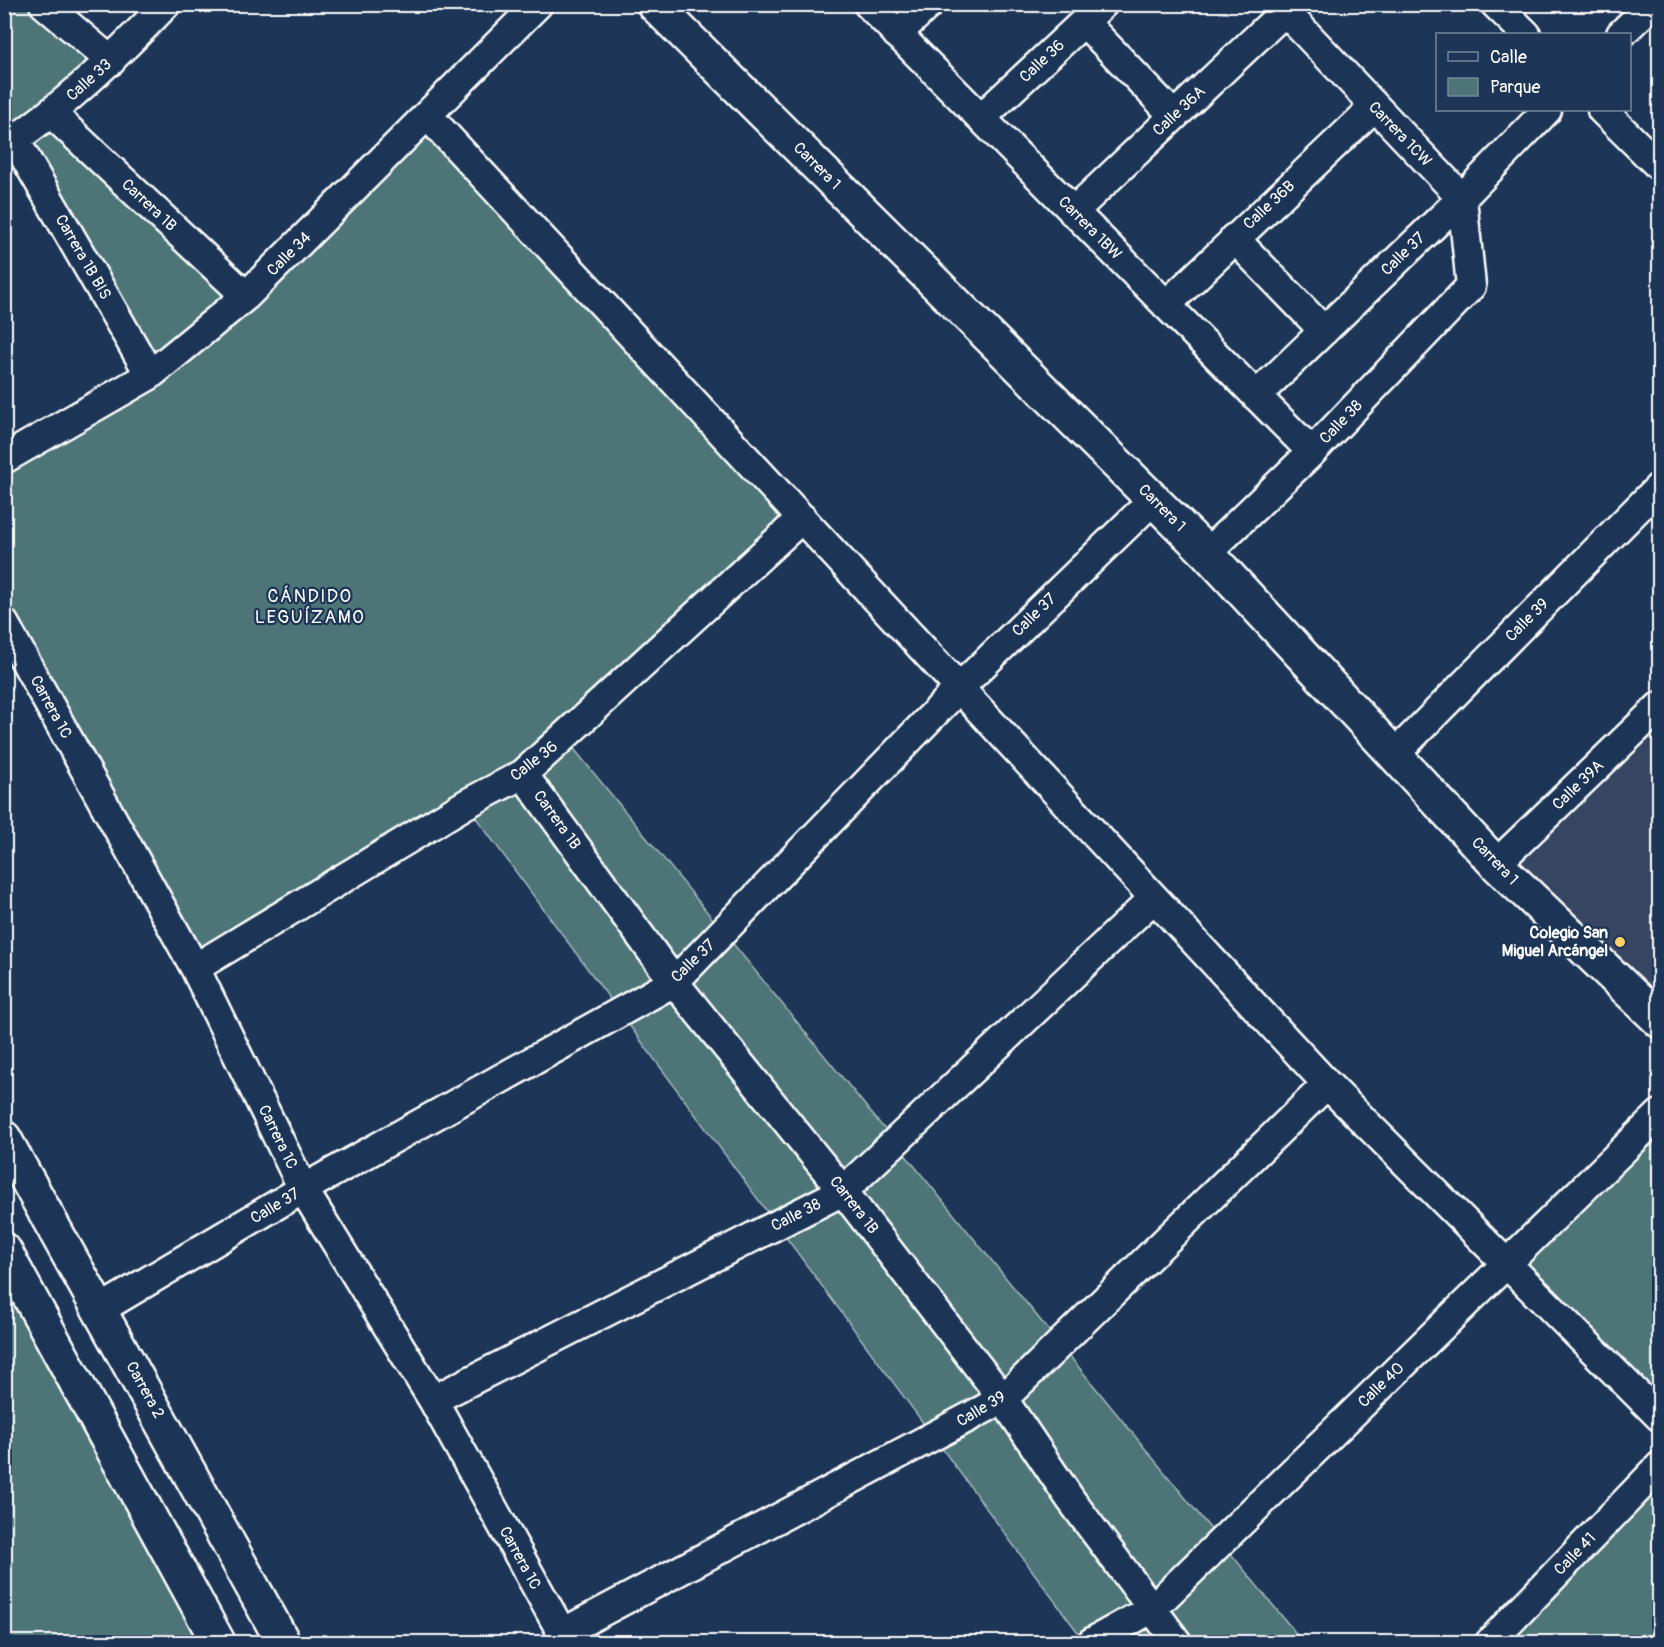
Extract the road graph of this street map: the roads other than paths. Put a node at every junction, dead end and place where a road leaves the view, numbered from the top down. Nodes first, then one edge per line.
1 (44, 4) edge
2 (166, 4) edge
3 (538, 4) edge
4 (654, 4) edge
5 (868, 4) edge
6 (928, 4) edge
7 (1495, 4) edge
8 (1652, 4) edge
9 (1281, 8) edge
10 (1094, 13) edge
11 (1525, 33) edge
12 (1622, 33) edge
13 (897, 34) junction
14 (111, 60) junction
15 (1374, 107) junction
16 (1546, 111) edge
17 (1603, 111) edge
18 (51, 113) junction
19 (428, 116) junction
20 (1174, 116) junction
21 (981, 118) junction
22 (10, 143) edge
23 (1656, 156) edge
24 (1462, 198) junction
25 (1073, 212) junction
26 (1234, 238) junction
27 (246, 296) junction
28 (1166, 305) junction
29 (1324, 331) junction
30 (150, 375) junction
31 (1256, 396) junction
32 (1312, 452) junction
33 (4, 459) edge
34 (1659, 486) edge
35 (1154, 500) junction
36 (802, 518) junction
37 (1207, 553) junction
38 (4, 623) edge
39 (958, 688) junction
40 (1659, 706) edge
41 (1395, 754) junction
42 (523, 774) junction
43 (1496, 864) junction
44 (1154, 898) junction
45 (195, 968) junction
46 (674, 982) junction
47 (1659, 1021) edge
48 (1327, 1083) junction
49 (1659, 1114) edge
50 (4, 1138) edge
51 (303, 1189) junction
52 (843, 1191) junction
53 (4, 1250) edge
54 (1506, 1263) junction
55 (101, 1310) junction
56 (1003, 1399) junction
57 (433, 1400) junction
58 (1659, 1417) edge
59 (1659, 1466) edge
60 (1153, 1608) junction
61 (564, 1638) edge
62 (219, 1642) edge
63 (283, 1642) edge
64 (1092, 1642) edge
65 (1177, 1642) edge
66 (1490, 1642) edge

1 - 14 street
2 - 14 street, Calle 33
3 - 19 street, Calle 34
4 - 35 main road, Carrera 1
5 - 13 street, Carrera 1BW
6 - 13 street
7 - 11 street
8 - 12 street
9 - 15 street, Carrera 1CW
9 - 20 street, Calle 36A
10 - 20 street
10 - 21 street, Calle 36
13 - 21 street, Carrera 1BW
14 - 18 street, Calle 33
15 - 24 street, Carrera 1CW
15 - 26 street, Calle 36B
16 - 24 street, Calle 37
17 - 23 street
18 - 22 street, Calle 33
18 - 27 street, Carrera 1B
19 - 27 street, Calle 34
19 - 36 street
20 - 25 street, Calle 36A
21 - 25 street, Carrera 1BW
22 - 30 street, Carrera 1B BIS
24 - 29 street, Calle 37
24 - 32 street, Calle 38
25 - 28 street, Carrera 1BW
26 - 28 street, Calle 36B
26 - 29 street
27 - 30 street, Calle 34
28 - 31 street, Carrera 1BW
29 - 31 street, Calle 37
30 - 33 street, Calle 34
31 - 32 street, Carrera 1BW
32 - 37 street, Calle 38
34 - 41 street, Calle 39
35 - 37 main road, Carrera 1
35 - 39 street, Calle 37
36 - 39 street
36 - 42 street, Calle 36
37 - 41 main road, Carrera 1
38 - 45 street, Carrera 1C
39 - 44 street
39 - 46 street, Calle 37
40 - 43 street, Calle 39A
41 - 43 main road, Carrera 1
42 - 45 street, Calle 36
42 - 46 street, Carrera 1B
43 - 47 main road, Carrera 1
44 - 48 street
44 - 52 street, Calle 38
45 - 51 street, Carrera 1C
46 - 51 street, Calle 37
46 - 52 street, Carrera 1B
48 - 54 street
48 - 56 street, Calle 39
49 - 54 street, Calle 40
50 - 55 main road, Carrera 2
51 - 55 street, Calle 37
51 - 57 street, Carrera 1C
52 - 56 street, Carrera 1B
52 - 57 street, Calle 38
53 - 62 main road
54 - 58 street
54 - 60 street, Calle 40
55 - 63 main road, Carrera 2
56 - 60 street, Carrera 1B
56 - 61 street, Calle 39
57 - 61 street, Carrera 1C
59 - 66 street, Calle 41
60 - 64 street, Calle 40
60 - 65 street, Carrera 1B

